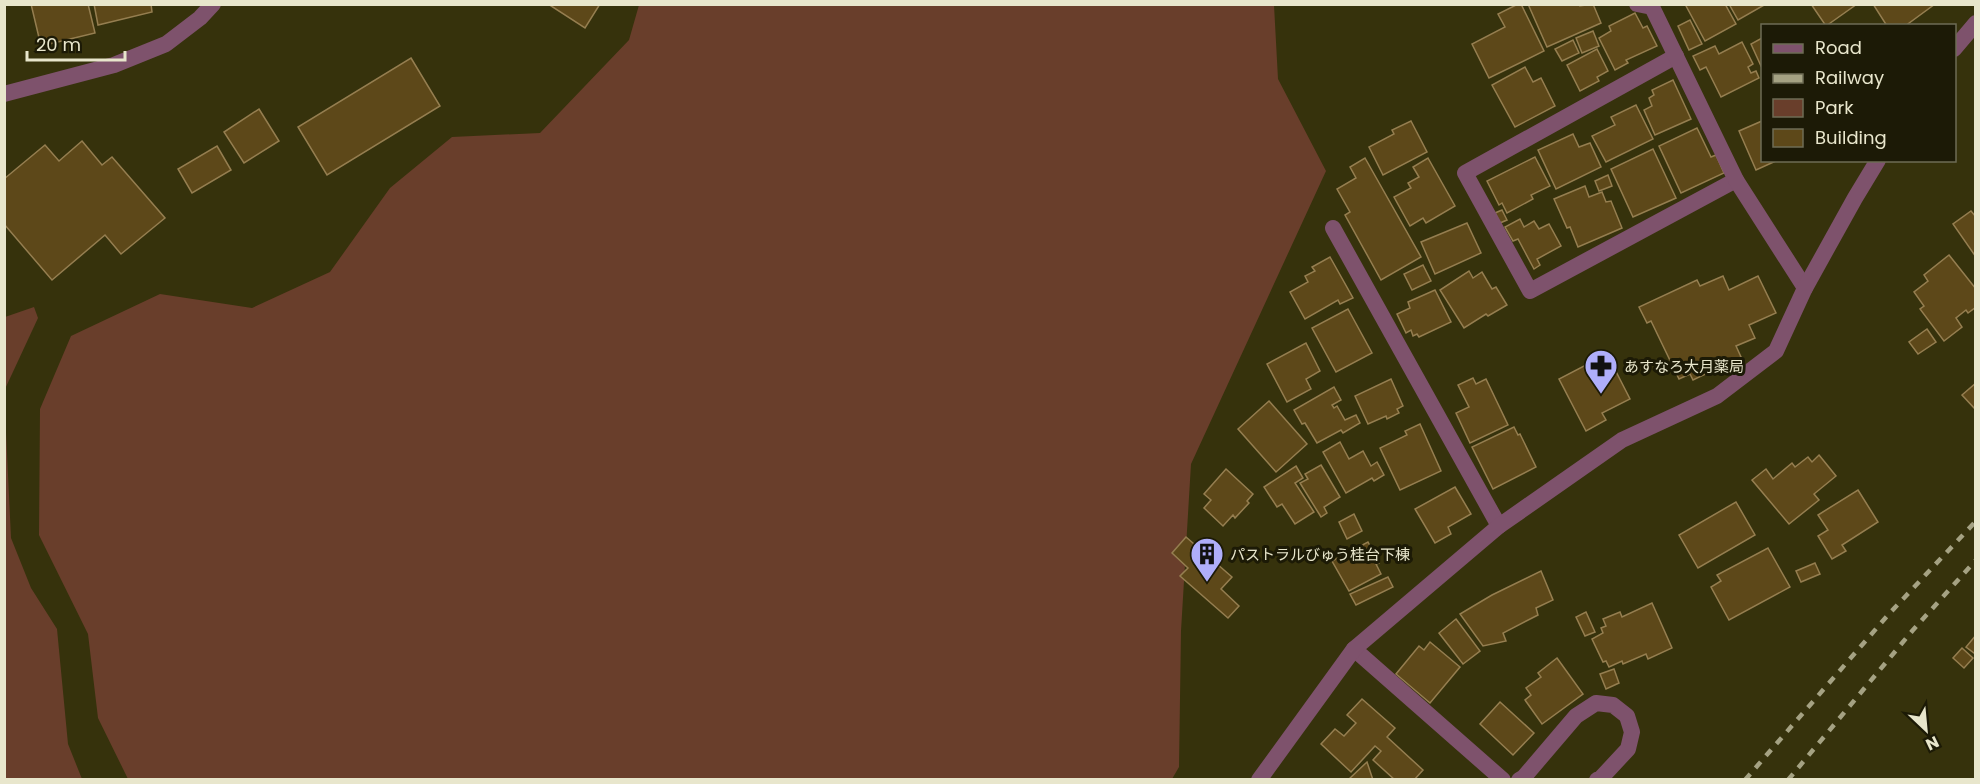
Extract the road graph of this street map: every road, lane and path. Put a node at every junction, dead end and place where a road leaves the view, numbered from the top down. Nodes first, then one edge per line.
1 (213, 4) edge
2 (1637, 4) edge
3 (1976, 23) edge
4 (1956, 48) edge
5 (1677, 56) junction
6 (5, 91) edge
7 (1877, 162) edge
8 (1736, 180) junction
9 (1333, 228) dead end
10 (1805, 288) junction
11 (1499, 526) junction
12 (1354, 649) junction
13 (1259, 780) edge
14 (1503, 780) edge
15 (1519, 780) edge
16 (1597, 780) edge

1 - 6 street
2 - 5 street
3 - 4 street
5 - 8 street
5 - 8 street
7 - 10 street
8 - 10 street
9 - 11 street
10 - 11 street
11 - 12 street
12 - 13 street
12 - 14 street
15 - 16 street

